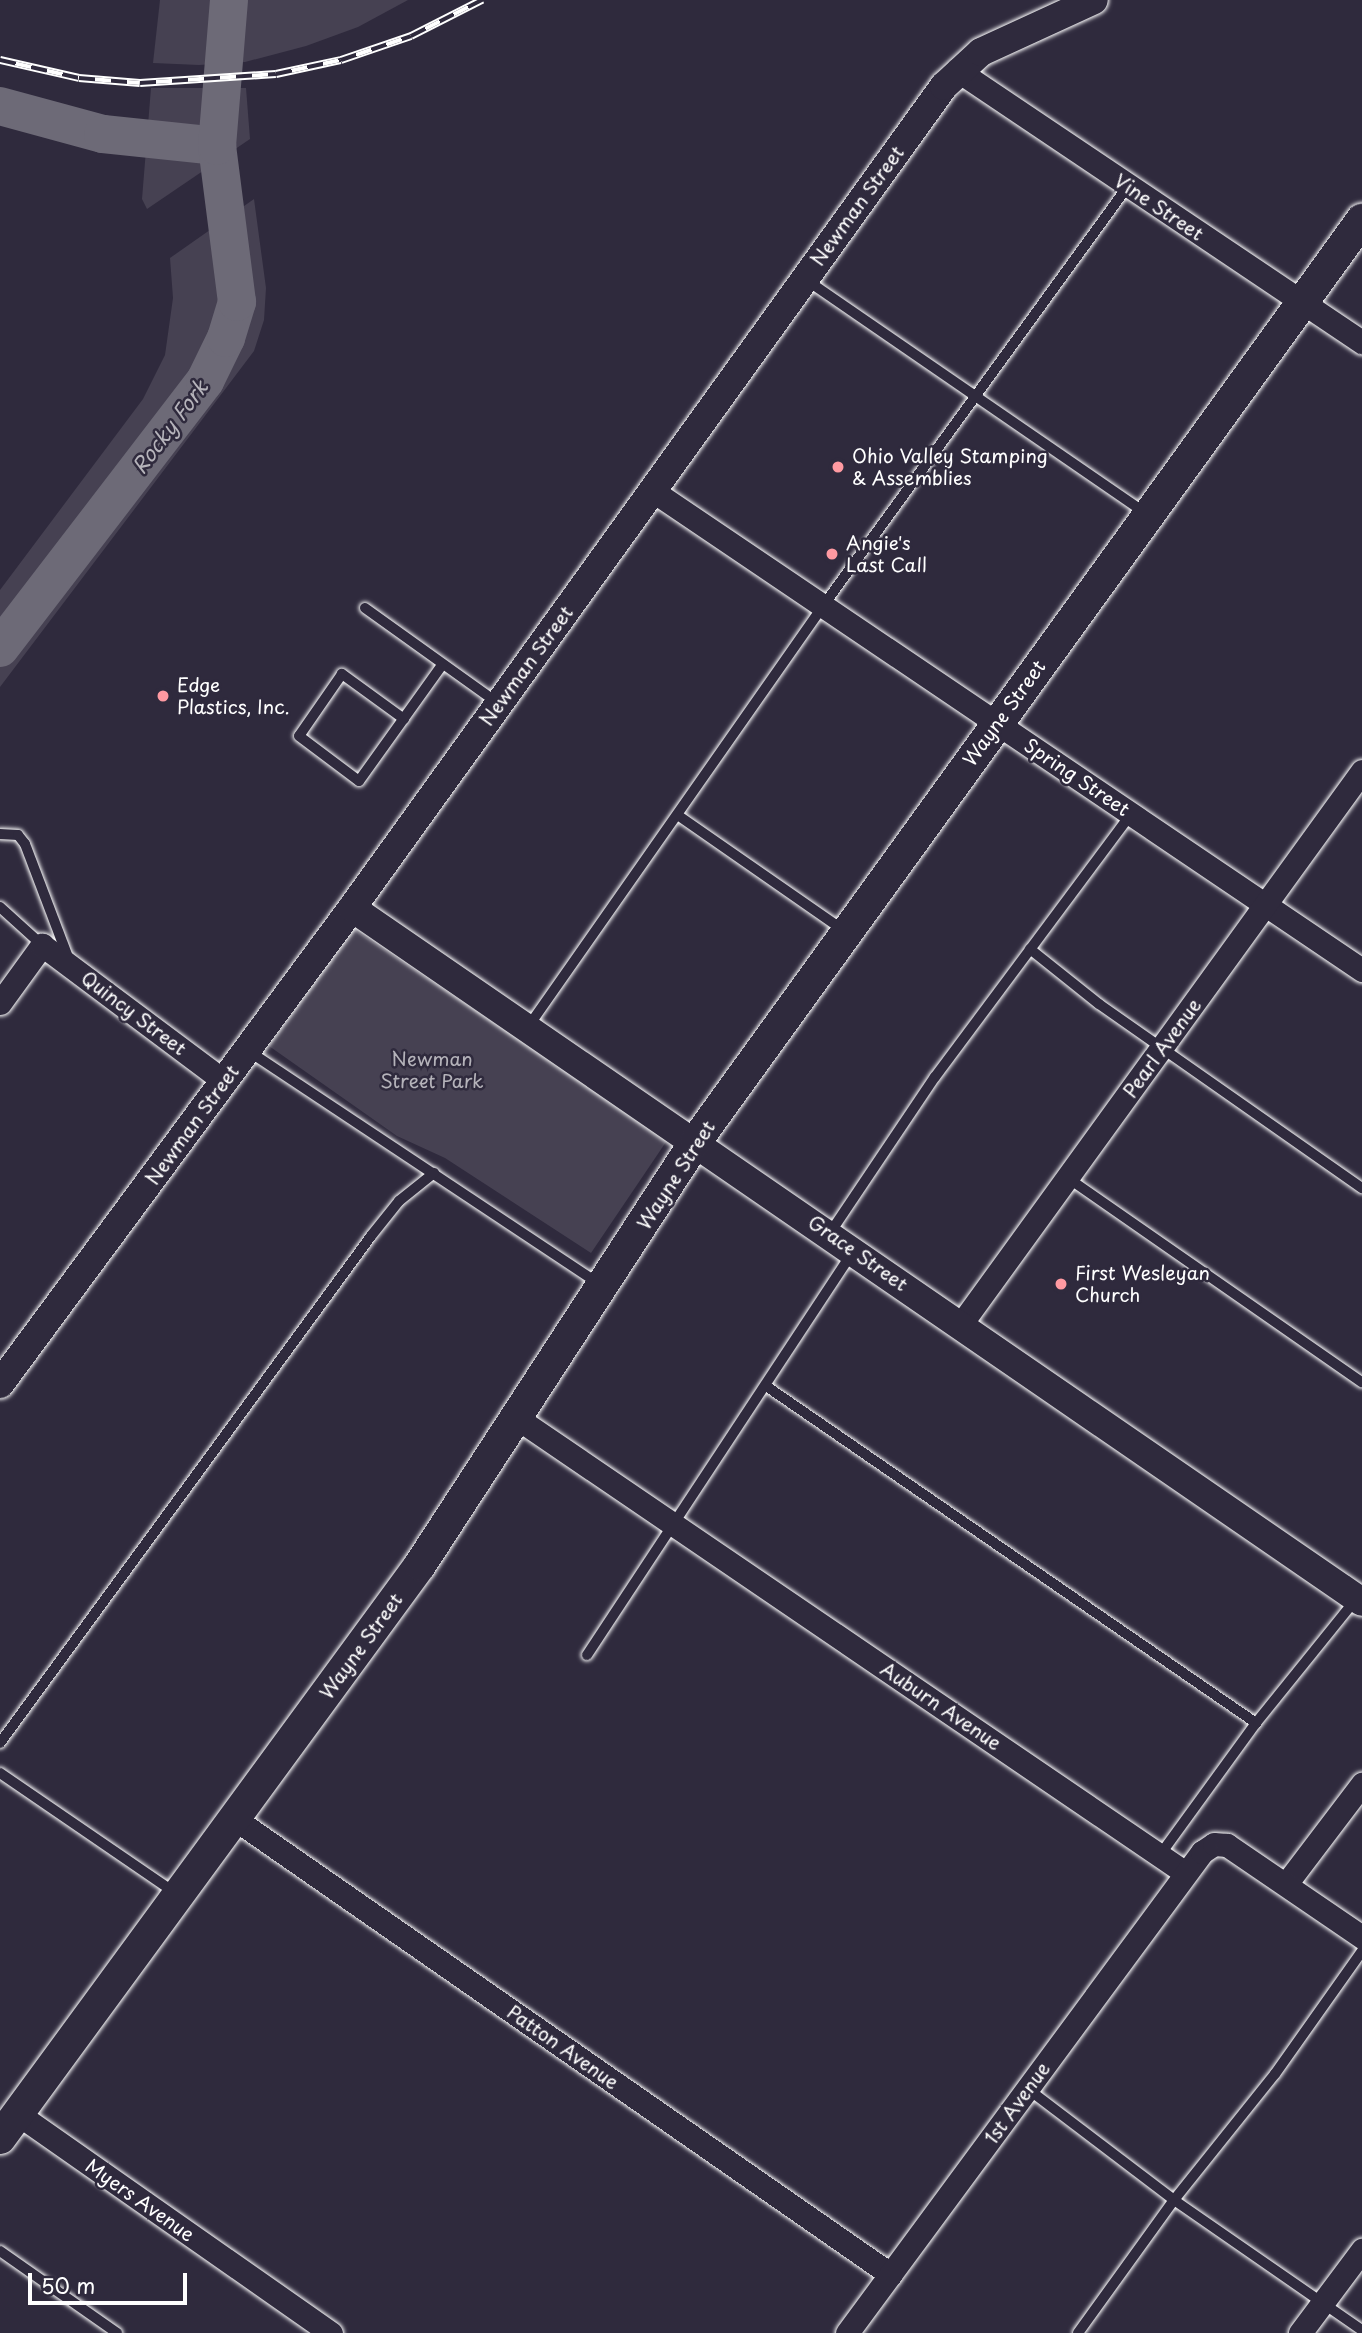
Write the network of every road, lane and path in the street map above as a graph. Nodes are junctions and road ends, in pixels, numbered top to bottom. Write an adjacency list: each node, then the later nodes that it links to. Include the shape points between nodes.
1 (1094, 0): 2 (street, Newman Street, via 1002,41)
2 (957, 70): 3 (street, Vine Street); 5 (street, Newman Street)
3 (1128, 186): 6 (street, Vine Street); 8 (lane)
4 (1362, 220): 6 (main road, Wayne Street)
5 (805, 279): 8 (lane); 9 (street, Newman Street)
6 (1303, 302): 7 (street, Vine Street); 10 (main road, Wayne Street)
7 (1362, 342)
8 (976, 397): 10 (lane); 11 (lane)
9 (653, 491): 11 (street, Spring Street); 14 (street, Newman Street)
10 (1148, 514): 16 (main road, Wayne Street)
11 (823, 606): 16 (street, Spring Street); 19 (lane)
12 (365, 608): 13 (lane)
13 (442, 665): 14 (lane); 15 (lane)
14 (499, 704): 23 (street, Newman Street)
15 (404, 719): 15 (lane, via 359,781 299,736 342,674)
16 (997, 723): 18 (street, Spring Street); 24 (main road, Wayne Street)
17 (1362, 771): 21 (street, Pearl Avenue)
18 (1131, 814): 21 (street, Spring Street); 26 (lane)
19 (679, 816): 24 (lane); 30 (lane)
20 (0, 834): 27 (lane, via 18,835 25,844 49,901 58,937)
21 (1265, 904): 28 (street, Spring Street); 31 (street, Pearl Avenue)
22 (0, 907): 25 (lane)
23 (352, 908): 30 (street, Grace Street); 32 (street, Newman Street)
24 (846, 932): 34 (main road, Wayne Street)
25 (42, 945): 27 (street, Quincy Street); 29 (street)
26 (1030, 948): 31 (lane); 38 (lane)
27 (77, 970): 33 (street, Quincy Street)
28 (1362, 970)
29 (0, 1003)
30 (528, 1027): 34 (street, Grace Street)
31 (1161, 1048): 36 (street, Pearl Avenue); 37 (lane)
32 (247, 1050): 33 (street, Newman Street); 35 (lane)
33 (225, 1082): 42 (street, Newman Street)
34 (696, 1141): 38 (street, Grace Street); 40 (main road, Wayne Street)
35 (433, 1173): 40 (lane); 50 (lane, via 399,1201 371,1236)
36 (1068, 1178): 41 (street, Pearl Avenue); 43 (lane)
37 (1362, 1188)
38 (830, 1233): 39 (street, Grace Street)
39 (854, 1250): 41 (street, Grace Street); 44 (lane)
40 (604, 1287): 45 (main road, Wayne Street)
41 (961, 1324): 47 (street, Grace Street)
42 (1, 1382)
43 (1362, 1382)
44 (766, 1386): 46 (lane); 49 (lane)
45 (517, 1418): 46 (street, Auburn Avenue); 53 (main road, Wayne Street, via 420,1564)
46 (673, 1524): 48 (lane); 54 (street, Auburn Avenue)
47 (1360, 1597): 49 (lane)
48 (587, 1655)
49 (1256, 1723): 54 (lane)
50 (0, 1743)
51 (0, 1773): 57 (lane)
52 (1362, 1784): 56 (street)
53 (235, 1819): 57 (main road, Wayne Street); 65 (street, Patton Avenue)
54 (1160, 1855): 55 (street, Auburn Avenue)
55 (1184, 1872): 56 (street, via 1214,1844 1227,1845); 60 (street, 1st Avenue)
56 (1286, 1884): 58 (street)
57 (180, 1896): 61 (main road, Wayne Street)
58 (1362, 1937)
59 (1362, 1951): 62 (lane, via 1275,2074)
60 (1028, 2089): 62 (lane); 65 (street, 1st Avenue)
61 (9, 2126): 69 (street, Myers Avenue)
62 (1174, 2200): 66 (lane); 71 (lane)
63 (1362, 2250): 66 (street)
64 (0, 2251): 68 (lane)
65 (890, 2274): 70 (street, 1st Avenue)
66 (1323, 2302): 67 (lane); 72 (street)
67 (1362, 2330)
68 (113, 2332)
69 (331, 2333)
70 (847, 2333)
71 (1078, 2333)
72 (1300, 2333)

